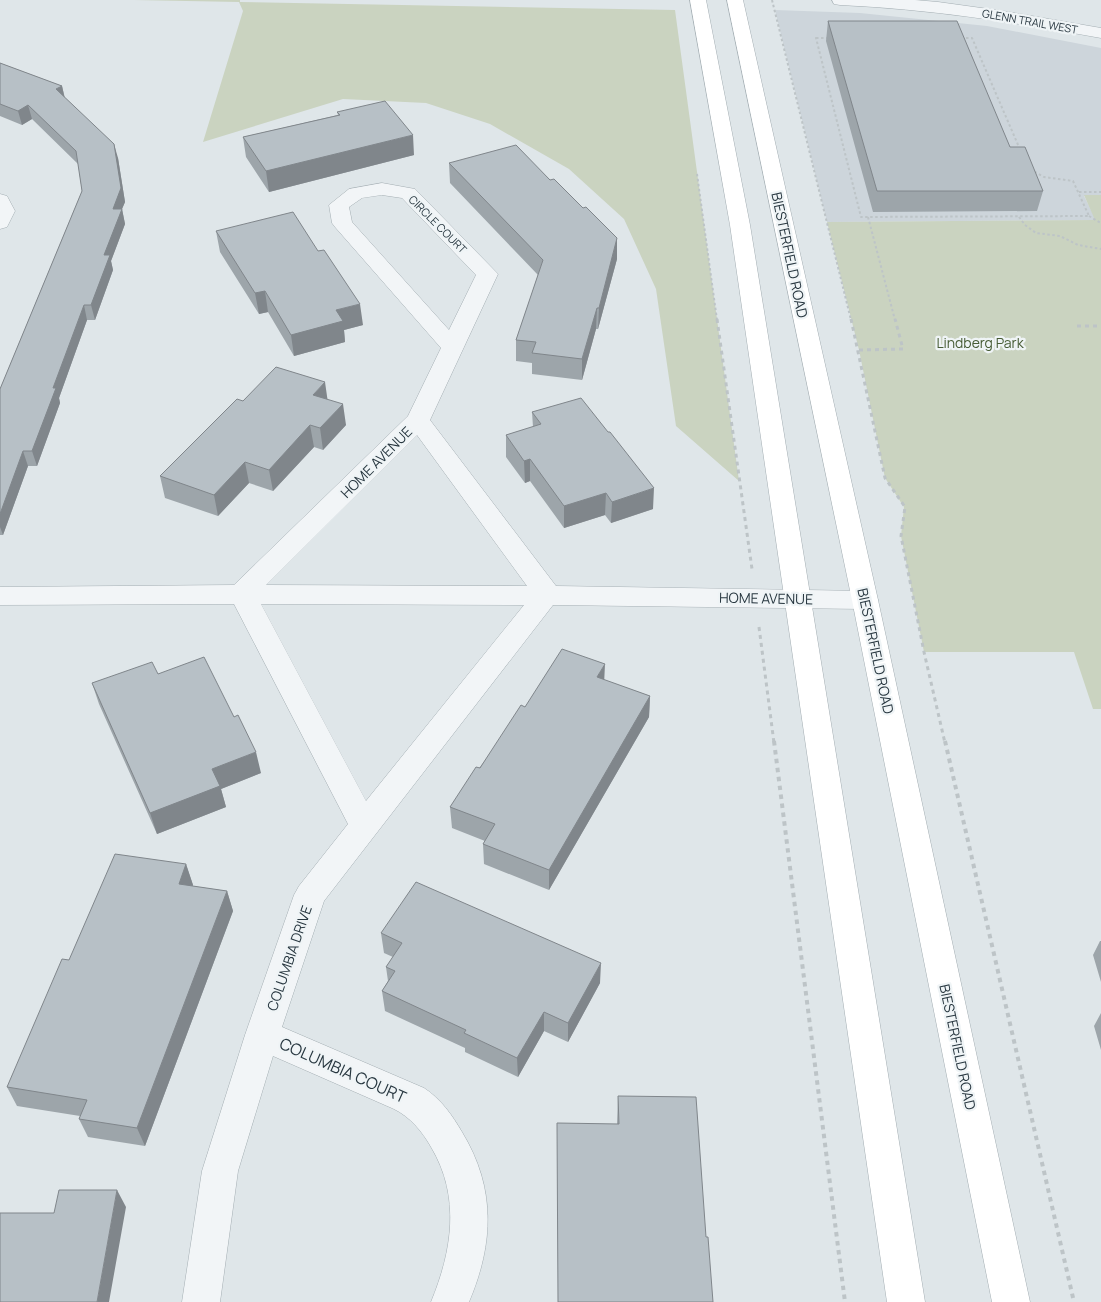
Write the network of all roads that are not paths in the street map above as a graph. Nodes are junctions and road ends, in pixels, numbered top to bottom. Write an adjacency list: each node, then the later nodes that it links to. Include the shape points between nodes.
1 (698, 0): 10 (street, via 740,224)
2 (735, 0): 11 (street, BIESTERFIELD ROAD)
3 (840, 0): 4 (street, GLENN TRAIL WEST, via 914,4 976,12)
4 (1101, 34)
5 (454, 348): 5 (street, CIRCLE COURT, via 488,274 408,193 382,189 356,193 339,206 342,223); 6 (street, CIRCLE COURT)
6 (418, 420): 7 (street, HOME AVENUE); 8 (street, HOME AVENUE)
7 (242, 593): 8 (street, HOME AVENUE); 9 (street, HOME AVENUE); 12 (street)
8 (547, 594): 10 (street, HOME AVENUE); 12 (street, COLUMBIA DRIVE)
9 (0, 596)
10 (797, 599): 11 (street, HOME AVENUE); 16 (street)
11 (865, 600): 17 (street, BIESTERFIELD ROAD)
12 (364, 826): 13 (street, COLUMBIA DRIVE, via 310,895)
13 (262, 1035): 14 (street, COLUMBIA DRIVE, via 220,1171); 15 (street, COLUMBIA COURT, via 412,1100 435,1122 454,1149 466,1180 470,1214 468,1250 459,1284)
14 (201, 1302)
15 (450, 1302)
16 (906, 1302)
17 (1011, 1302)

